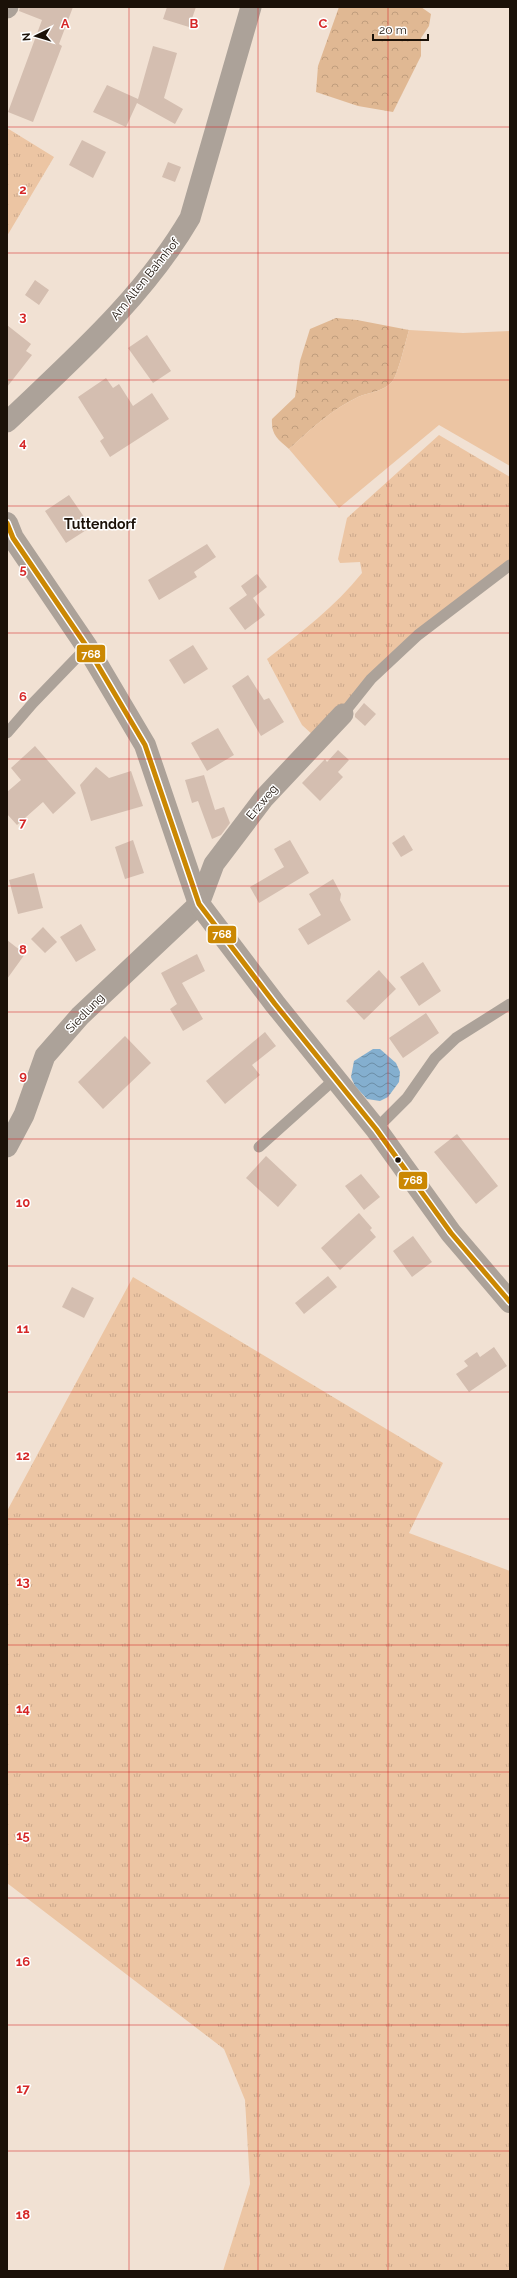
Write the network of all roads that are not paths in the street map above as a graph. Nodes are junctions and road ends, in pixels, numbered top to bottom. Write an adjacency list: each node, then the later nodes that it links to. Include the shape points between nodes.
1 (251, 7): 2 (street, Am Alten Bahnhof, via 190,218 183,231 171,250 102,332)
2 (7, 422)
3 (7, 523): 5 (street, via 13,538)
4 (510, 565): 6 (lane, via 418,635 371,679)
5 (87, 647): 7 (lane, via 33,702); 8 (street, via 145,745)
6 (343, 714): 8 (street, Erzweg, via 264,798 214,864)
7 (7, 733)
8 (199, 904): 10 (street, via 275,1004); 12 (street, Siedlung, via 80,1016 46,1056 24,1115)
9 (510, 1004): 11 (lane, via 456,1038 435,1058 407,1098)
10 (336, 1078): 11 (street); 13 (lane)
11 (376, 1129): 14 (street, via 451,1233)
12 (7, 1147)
13 (259, 1147)
14 (510, 1302)

